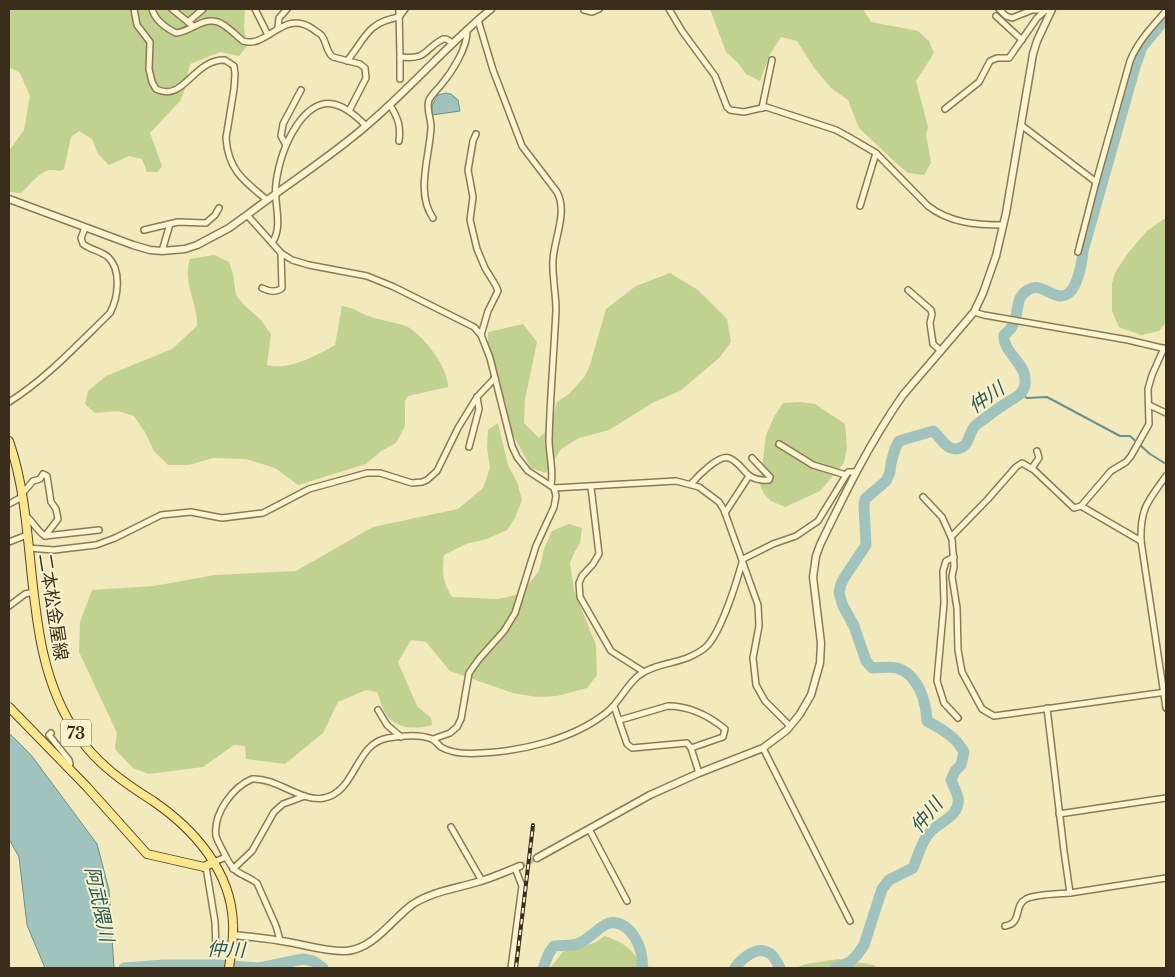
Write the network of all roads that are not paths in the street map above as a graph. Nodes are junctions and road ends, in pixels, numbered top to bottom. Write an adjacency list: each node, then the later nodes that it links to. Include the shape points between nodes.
1 (134, 9): 44 (street, via 137,25 150,42 151,78 158,90 170,92 177,89 209,62 225,60 234,66 227,148 236,172)
2 (152, 9): 20 (street, via 159,21 176,33)
3 (172, 9): 19 (street)
4 (203, 9): 19 (street)
5 (255, 9): 23 (street)
6 (287, 9): 21 (street, via 279,18)
7 (399, 9): 17 (street)
8 (406, 9): 17 (street)
9 (491, 9): 18 (street)
10 (600, 9): 13 (street)
11 (669, 9): 32 (street, via 715,76 730,110 744,112)
12 (999, 9): 14 (street, via 1008,18 1032,10)
13 (584, 10)
14 (1049, 10): 24 (street, via 1037,18); 35 (street, via 1033,54)
15 (1166, 11): 41 (street, via 1135,49)
16 (996, 16): 24 (street)
17 (399, 17): 26 (street); 28 (street, via 382,21 370,30)
18 (478, 20): 22 (street); 79 (street, via 519,140 561,201 554,242 556,307 548,440)
19 (188, 22): 20 (street)
20 (193, 26): 23 (street, via 216,20 247,42)
21 (278, 28): 23 (street); 28 (street, via 295,22 311,28 322,36 330,54)
22 (467, 30): 25 (street); 48 (street, via 465,47 428,104 431,128 425,188)
23 (268, 34)
24 (1022, 40): 33 (street, via 1010,58 990,61 978,82)
25 (453, 43): 26 (street, via 443,39 422,55); 31 (street)
26 (400, 57): 29 (street)
27 (772, 60): 32 (street)
28 (347, 61): 34 (street, via 363,65 367,74)
29 (400, 79)
30 (301, 90): 39 (street, via 282,124 281,136)
31 (390, 105): 36 (street); 38 (street, via 398,120)
32 (762, 108): 40 (street, via 836,130)
33 (945, 110)
34 (350, 111): 36 (street); 39 (street, via 329,104 316,106 303,117)
35 (1021, 125): 41 (street); 50 (street)
36 (366, 126): 42 (street)
37 (476, 134): 60 (street, via 468,170 473,197 470,220 480,255 498,291)
38 (399, 141)
39 (286, 145): 42 (street)
40 (876, 153): 45 (street); 50 (street, via 937,213 979,225)
41 (1096, 182): 55 (street)
42 (275, 193): 44 (street); 53 (street, via 278,232)
43 (9, 199): 51 (street)
44 (267, 200): 47 (street)
45 (860, 206)
46 (219, 208): 49 (street, via 206,223)
47 (247, 215): 53 (street); 54 (street, via 197,246)
48 (433, 218)
49 (170, 224): 52 (street); 54 (street)
50 (1003, 225): 59 (street, via 989,277)
51 (85, 228): 54 (street); 65 (street, via 81,238 83,244 108,258 116,268 113,308 53,367)
52 (144, 230)
53 (272, 243): 56 (street)
54 (162, 251)
55 (1078, 252)
56 (282, 253): 57 (street, via 282,288 278,291); 60 (street, via 292,260 367,276 394,287 469,324)
57 (262, 288)
58 (908, 290): 62 (street, via 931,310 933,344)
59 (974, 312): 61 (street); 62 (street)
60 (481, 335): 63 (street)
61 (1165, 349): 66 (street, via 1152,375 1148,389)
62 (941, 350): 74 (street, via 894,409)
63 (495, 378): 64 (street); 79 (street, via 517,457 528,471)
64 (477, 398): 70 (street, via 479,408); 93 (street, via 437,471 422,482 412,483 380,473 367,473 309,489 263,513 222,518 191,512 161,515 96,545 54,550)
65 (9, 402)
66 (1149, 405): 67 (street); 84 (street, via 1149,424 1131,456 1111,471)
67 (1166, 413)
68 (9, 442): 81 (main road, 二本松金屋線 / 73)
69 (779, 444): 76 (street, via 813,465)
70 (469, 448)
71 (1037, 451): 73 (street, via 1039,458)
72 (752, 458): 75 (street, via 770,477 766,481)
73 (1032, 468): 84 (street, via 1074,508); 90 (street, via 1022,463 1016,467)
74 (856, 472): 76 (street, via 850,471); 107 (street, via 816,556 813,577 821,643 820,663 811,696)
75 (749, 476): 78 (street, via 725,457); 85 (street)
76 (846, 476): 95 (street, via 813,526)
77 (1166, 476): 91 (street, via 1144,508)
78 (691, 484): 80 (street, via 676,481); 85 (street, via 711,494)
79 (553, 487): 80 (street); 110 (street, via 556,496 554,507 536,546 514,613 504,631 469,673 458,726 450,733)
80 (591, 487): 98 (street, via 599,554 582,576 580,596 611,651)
81 (21, 496): 83 (street); 86 (main road, 二本松金屋線 / 73); 89 (street, via 42,474 47,476 51,502 58,519)
82 (923, 497): 90 (street, via 942,517)
83 (9, 504)
84 (1081, 506): 91 (street)
85 (725, 513): 95 (street)
86 (24, 514): 88 (main road, 二本松金屋線 / 73); 89 (street)
87 (99, 530): 89 (street)
88 (27, 535): 92 (street); 93 (main road, 二本松金屋線 / 73)
89 (45, 536)
90 (951, 537): 94 (street)
91 (1141, 541): 99 (street)
92 (9, 542)
93 (28, 548): 96 (main road, 二本松金屋線 / 73)
94 (954, 557): 102 (street, via 952,578 959,660 967,683 982,709 994,716); 105 (street, via 946,561 943,570 944,603 937,681 944,703)
95 (742, 559): 98 (street, via 723,615 706,646 689,657); 107 (street, via 758,605 759,626 753,658 756,685 765,701)
96 (34, 592): 97 (street, via 25,594); 122 (main road, 二本松金屋線 / 73, via 47,669 78,736 102,763 196,837)
97 (9, 606)
98 (644, 672): 100 (street)
99 (1165, 692): 102 (street); 103 (street)
100 (614, 706): 106 (street); 110 (street, via 598,719 566,735 524,747 462,753 444,748)
101 (9, 707): 113 (main road, 73)
102 (1047, 708): 117 (street)
103 (1166, 708)
104 (378, 710): 109 (street, via 387,725)
105 (958, 718)
106 (620, 720): 111 (street, via 627,744 632,748 687,743); 111 (street, via 675,706 703,715 725,729 723,737)
107 (790, 726): 112 (street)
108 (51, 733): 113 (street, via 49,735 69,760)
109 (402, 737): 110 (street); 115 (street, via 386,738 373,745 343,786 330,796 320,799)
110 (433, 739)
111 (691, 748): 114 (street)
112 (763, 748): 114 (street); 130 (street)
113 (68, 768): 123 (main road, 73, via 147,854)
114 (699, 773): 119 (street, via 650,795)
115 (305, 796): 120 (street, via 261,779 245,782 225,803 218,817 216,835); 125 (street, via 274,812 252,850)
116 (1166, 798): 117 (street)
117 (1059, 814): 128 (street)
118 (451, 827): 127 (street)
119 (589, 829): 121 (street); 129 (street)
120 (226, 857): 122 (street); 125 (street)
121 (537, 858)
122 (214, 862): 123 (main road); 132 (main road, 二本松金屋線 / 73, via 232,909)
123 (206, 867): 134 (street)
124 (518, 867): 127 (street); 136 (street, via 522,886)
125 (233, 869): 133 (street, via 257,883)
126 (1166, 878): 128 (street)
127 (482, 881): 133 (street, via 438,892 415,903 372,940 354,949 332,950)
128 (1070, 893): 131 (street, via 1026,899 1020,905 1014,922)
129 (627, 901)
130 (850, 921)
131 (1005, 926)
132 (233, 936): 133 (street); 135 (main road, 二本松金屋線 / 73)
133 (280, 940)
134 (216, 951)
135 (229, 968)
136 (511, 968)

